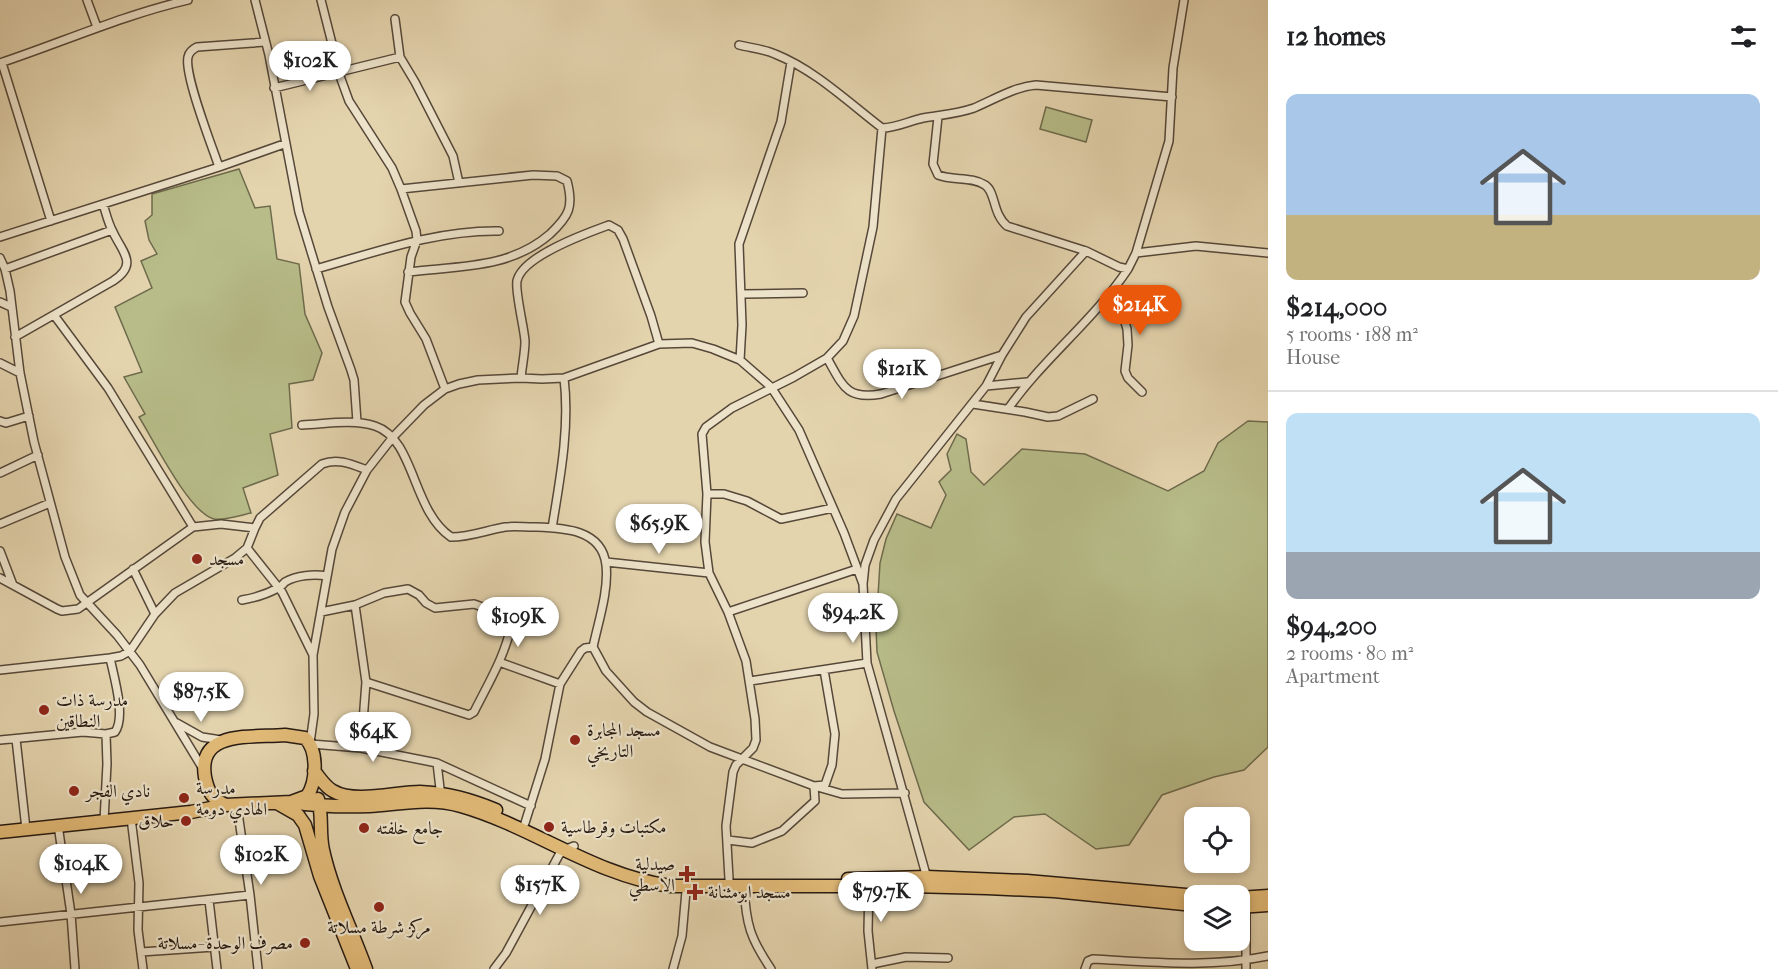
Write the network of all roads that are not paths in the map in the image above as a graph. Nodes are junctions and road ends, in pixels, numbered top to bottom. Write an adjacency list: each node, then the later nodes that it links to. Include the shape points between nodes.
1 (87, 0): 8 (street)
2 (188, 0): 6 (street)
3 (255, 0): 9 (street)
4 (321, 0): 14 (street)
5 (1182, 2): 16 (street)
6 (159, 3): 8 (street)
7 (395, 19): 11 (street)
8 (97, 27): 13 (street)
9 (264, 42): 15 (street); 20 (street, via 197,47 188,56 191,82)
10 (739, 45): 12 (street)
11 (400, 57): 14 (street); 21 (street, via 453,156)
12 (791, 62): 18 (street); 39 (street, via 781,122 739,244)
13 (1, 63): 24 (street)
14 (340, 72): 15 (street); 22 (street, via 353,108)
15 (274, 88): 19 (street)
16 (1172, 97): 17 (street, via 1023,86 972,108); 30 (street, via 1169,141)
17 (938, 117): 18 (street); 29 (street, via 933,164 938,175 970,180 990,189 995,211 1006,226)
18 (882, 128): 46 (street, via 873,227 856,308 843,340)
19 (284, 144): 20 (street); 33 (street)
20 (219, 167): 23 (street)
21 (459, 183): 22 (street); 36 (street, via 557,176 568,183 570,209 560,225 540,243 510,259)
22 (401, 189): 28 (street)
23 (103, 204): 24 (street); 25 (street)
24 (51, 221): 27 (street)
25 (112, 230): 34 (street); 42 (street, via 128,262 126,270)
26 (499, 231): 28 (street)
27 (0, 237)
28 (417, 240): 33 (street); 36 (street)
29 (1086, 251): 35 (street); 45 (street, via 1026,317)
30 (1136, 253): 31 (street, via 1196,246); 35 (street)
31 (1268, 253)
32 (0, 258): 34 (street)
33 (316, 268): 62 (street, via 351,370)
34 (5, 269): 41 (street)
35 (1128, 269): 37 (street)
36 (408, 272): 55 (street, via 405,302 426,339)
37 (1115, 289): 52 (street); 56 (street, via 1127,329 1125,371)
38 (803, 293): 39 (street)
39 (742, 294): 47 (street)
40 (0, 302): 41 (street)
41 (11, 307): 43 (street)
42 (54, 315): 43 (street); 72 (street, via 108,388)
43 (15, 337): 49 (street)
44 (659, 344): 47 (street, via 692,343); 50 (street, via 623,239 609,225 541,256 522,272 517,281 525,343); 51 (street)
45 (1002, 355): 46 (street, via 866,396 855,395 844,387); 53 (street)
46 (827, 358): 54 (street)
47 (740, 360): 54 (street)
48 (0, 363): 49 (street)
49 (20, 373): 60 (street)
50 (521, 378): 51 (street); 55 (street, via 478,380)
51 (564, 378): 74 (street, via 564,438)
52 (1027, 382): 53 (street); 59 (street)
53 (986, 386): 58 (street)
54 (771, 387): 68 (street, via 706,427 702,434); 70 (street, via 798,430)
55 (445, 389): 64 (street)
56 (1142, 392)
57 (1093, 399): 59 (street, via 1058,416)
58 (973, 404): 59 (street); 83 (street, via 897,500 868,555)
59 (1008, 409)
60 (29, 416): 61 (street); 65 (street)
61 (0, 421)
62 (357, 422): 63 (street); 64 (street)
63 (302, 425)
64 (393, 437): 66 (street); 74 (street, via 426,509 451,537 508,527)
65 (38, 455): 67 (street); 69 (street)
66 (367, 470): 73 (street, via 340,461 322,464 260,518); 81 (street, via 345,512)
67 (0, 474)
68 (707, 494): 70 (street, via 747,501 781,519); 80 (street, via 705,542)
69 (50, 503): 71 (street); 87 (street, via 65,557)
70 (833, 508): 78 (street)
71 (0, 524)
72 (193, 527): 73 (street, via 221,524); 79 (street)
73 (255, 528): 75 (street)
74 (552, 528): 77 (street, via 578,531 591,538)
75 (247, 548): 85 (street); 91 (street, via 175,592)
76 (0, 551): 84 (street)
77 (606, 562): 80 (street); 92 (street, via 607,576)
78 (857, 568): 83 (street); 90 (street)
79 (134, 569): 87 (street); 91 (street)
80 (709, 573): 90 (street)
81 (327, 576): 85 (street, via 303,576); 89 (street)
82 (0, 578): 84 (street)
83 (863, 584): 97 (street)
84 (13, 585): 87 (street, via 62,611)
85 (279, 588): 86 (street); 94 (street)
86 (242, 600)
87 (87, 604): 93 (street)
88 (355, 605): 89 (street); 96 (street, via 384,593 408,589 435,608 474,604 488,609 511,626); 101 (street)
89 (321, 612): 94 (street)
90 (728, 612): 100 (street)
91 (155, 614): 93 (street)
92 (593, 647): 102 (street, via 581,651); 110 (street, via 606,671 647,712)
93 (130, 651): 95 (street); 103 (street)
94 (313, 655): 108 (street)
95 (110, 658): 98 (street); 104 (street, via 119,724 115,732)
96 (499, 662): 101 (street, via 469,715); 102 (street)
97 (867, 663): 99 (street); 116 (street)
98 (0, 670)
99 (824, 670): 100 (street); 114 (street, via 835,742 825,785)
100 (750, 681): 110 (street, via 756,740)
101 (366, 682): 109 (street)
102 (560, 684): 122 (street)
103 (175, 722): 107 (street, via 202,737); 112 (street)
104 (106, 734): 105 (street, via 83,732); 125 (street)
105 (16, 739): 106 (street); 128 (street)
106 (0, 740)
107 (223, 740): 108 (highway, via 299,735); 112 (highway, via 207,752)
108 (311, 744): 109 (street); 113 (highway)
109 (361, 748): 111 (street)
110 (741, 760): 114 (street); 130 (street, via 733,772 726,826)
111 (437, 763): 117 (street); 122 (street)
112 (204, 771): 115 (highway)
113 (314, 777): 117 (highway, via 345,795 411,792); 119 (highway, via 307,796); 121 (highway)
114 (814, 786): 116 (street, via 842,794); 130 (street, via 815,801 782,831 752,843)
115 (208, 792): 120 (highway); 123 (highway)
116 (904, 793): 133 (street)
117 (441, 798): 121 (highway, via 366,806); 126 (highway, via 469,800); 131 (highway)
118 (276, 802): 119 (highway); 120 (highway); 151 (highway, via 298,815 305,825 323,883)
119 (291, 802): 121 (highway)
120 (231, 806): 123 (highway); 137 (street)
121 (320, 806): 151 (highway, via 320,829 329,874)
122 (531, 806): 126 (street)
123 (191, 812): 124 (highway)
124 (131, 818): 125 (highway); 145 (street)
125 (104, 821): 127 (highway)
126 (525, 823): 131 (highway)
127 (58, 825): 128 (highway); 146 (street)
128 (27, 829): 129 (highway)
129 (0, 832)
130 (728, 840): 132 (street)
131 (569, 848): 135 (highway, via 640,882); 164 (street, via 555,861)
132 (729, 879): 134 (highway); 135 (highway)
133 (928, 882): 134 (highway); 138 (highway, via 1044,882); 143 (highway)
134 (869, 883): 136 (highway); 155 (street)
135 (687, 884): 136 (highway); 165 (street, via 682,936)
136 (744, 886): 166 (street, via 754,942)
137 (250, 895): 140 (street); 161 (street)
138 (1184, 895)
139 (1268, 896): 141 (highway)
140 (209, 900): 145 (street); 148 (street)
141 (1250, 900)
142 (1250, 903): 144 (highway)
143 (1184, 904)
144 (1268, 905)
145 (138, 906): 146 (street); 150 (street)
146 (71, 914): 147 (street); 158 (street)
147 (0, 922)
148 (214, 947): 150 (street); 160 (street)
149 (1245, 951): 154 (street)
150 (141, 952): 159 (street)
151 (356, 954): 162 (highway); 163 (highway)
152 (1268, 956): 154 (street)
153 (948, 958): 155 (street, via 906,957)
154 (1245, 960): 156 (street); 168 (street)
155 (872, 966)
156 (1180, 966): 167 (street, via 1093,959)
157 (68, 969): 158 (street)
158 (75, 969)
159 (143, 969)
160 (217, 969)
161 (258, 969)
162 (357, 969)
163 (366, 969)
164 (494, 969)
165 (673, 969)
166 (771, 969)
167 (1084, 969)
168 (1246, 969)

